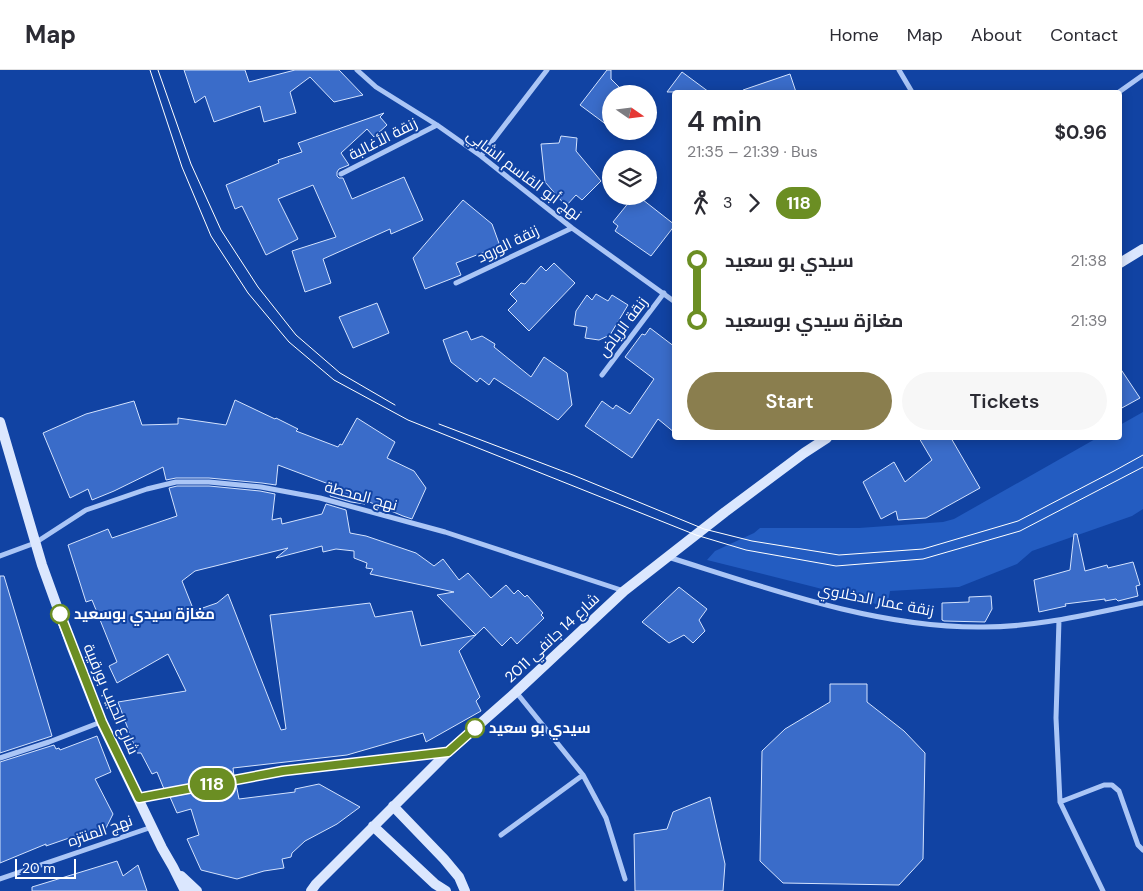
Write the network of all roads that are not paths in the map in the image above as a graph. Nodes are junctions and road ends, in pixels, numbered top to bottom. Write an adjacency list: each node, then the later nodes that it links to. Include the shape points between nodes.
1 (357, 70): 7 (street, نهج أبو القاسم الشابي, via 376,87)
2 (547, 70): 8 (street)
3 (899, 70): 5 (street)
4 (1143, 75): 6 (street)
5 (911, 90)
6 (1122, 90)
7 (436, 125): 8 (street, نهج أبو القاسم الشابي); 9 (street, زنقة الأغالبة)
8 (481, 156): 10 (street, نهج أبو القاسم الشابي)
9 (341, 174)
10 (572, 228): 13 (street, زنقة الورود); 14 (street, نهج أبو القاسم الشابي)
11 (1143, 249): 12 (main road)
12 (1122, 262)
13 (456, 283)
14 (664, 293): 15 (street, نهج أبو القاسم الشابي); 16 (street, زنقة الرياض)
15 (672, 300)
16 (602, 375)
17 (0, 422): 19 (main road, شارع الحبيب بورقيبة)
18 (824, 440): 21 (main road, شارع 14 جانفي 2011)
19 (35, 543): 20 (street, نهج المحطة); 22 (street, نهج المحطة, via 86,510 176,482 209,482 309,495 445,532); 26 (main road, شارع الحبيب بورقيبة)
20 (0, 556)
21 (668, 557): 22 (main road, شارع 14 جانفي 2011); 24 (street, زنقة عمار الدخلاوي, via 788,594 923,624 978,627)
22 (624, 591): 25 (main road, شارع 14 جانفي 2011)
23 (1143, 603): 24 (street, زنقة عمار الدخلاوي)
24 (1059, 620): 31 (street, via 1056,718)
25 (516, 692): 27 (main road, شارع 14 جانفي 2011); 29 (street)
26 (102, 722): 28 (street); 30 (main road, شارع الحبيب بورقيبة)
27 (448, 752): 30 (street, via 283,771); 32 (main road, شارع 14 جانفي 2011)
28 (0, 758)
29 (583, 774): 35 (street); 40 (street, via 606,818)
30 (139, 798): 33 (main road, شارع الحبيب بورقيبة)
31 (1060, 802): 36 (street, via 1112,785 1119,791); 47 (street)
32 (393, 806): 34 (main road, شارع 14 جانفي 2011); 46 (main road, via 444,859 459,877)
33 (152, 826): 38 (main road, شارع الحبيب بورقيبة); 39 (street, نهج المنتزه)
34 (374, 826): 41 (main road, شارع 14 جانفي 2011); 45 (main road)
35 (501, 835)
36 (1140, 844): 37 (street)
37 (1143, 850)
38 (173, 868): 42 (main road, شارع الحبيب بورقيبة); 43 (main road, شارع الحبيب بورقيبة)
39 (0, 878)
40 (625, 879)
41 (314, 887): 44 (main road, شارع 14 جانفي 2011)
42 (184, 891)
43 (197, 891)
44 (306, 891)
45 (446, 891)
46 (465, 891)
47 (1103, 891)

